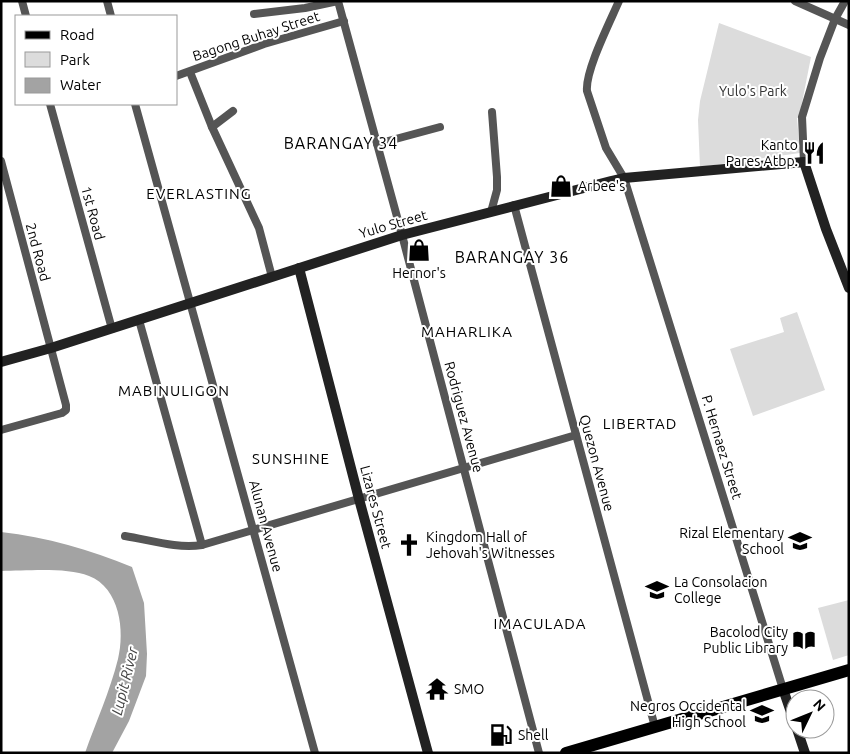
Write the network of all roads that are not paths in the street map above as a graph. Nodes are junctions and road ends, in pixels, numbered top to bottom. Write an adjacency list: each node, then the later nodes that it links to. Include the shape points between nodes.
1 (22, 1): 8 (street)
2 (106, 1): 9 (street)
3 (338, 1): 7 (street); 11 (street, Rodriguez Avenue)
4 (619, 1): 24 (street, P. Hernaez Street, via 587,86 606,148)
5 (795, 1): 10 (street)
6 (845, 1): 10 (street)
7 (254, 14)
8 (26, 15)
9 (111, 15)
10 (836, 19): 12 (street); 23 (street, via 802,117)
11 (344, 21): 13 (street, Bagong Buhay Street, via 264,44); 21 (street, Rodriguez Avenue)
12 (849, 25)
13 (190, 72): 14 (street, Bagong Buhay Street); 19 (street)
14 (178, 75)
15 (50, 105): 33 (street, 1st Road)
16 (135, 105): 31 (street, Alunan Avenue)
17 (233, 111): 19 (street)
18 (492, 112): 26 (street, via 497,190)
19 (212, 127): 29 (street, via 256,222)
20 (440, 127): 21 (street)
21 (378, 144): 27 (street, Rodriguez Avenue)
22 (1, 161): 34 (street, 2nd Road)
23 (804, 162): 24 (street, Yulo Street); 30 (street)
24 (624, 178): 25 (street, Yulo Street); 44 (street, P. Hernaez Street)
25 (514, 206): 26 (street, Yulo Street); 37 (street, Quezon Avenue)
26 (491, 212): 27 (street, Yulo Street)
27 (402, 235): 28 (street, Yulo Street); 38 (street, Rodriguez Avenue)
28 (300, 268): 29 (street, Yulo Street); 39 (street, Lizares Street)
29 (272, 277): 31 (street, Yulo Street)
30 (849, 288)
31 (191, 303): 32 (street, Yulo Street); 40 (street, Alunan Avenue)
32 (139, 320): 33 (street, Yulo Street); 42 (street)
33 (112, 328): 34 (street, Yulo Street)
34 (51, 348): 35 (street, Yulo Street); 36 (street, 2nd Road, via 66,410)
35 (1, 362)
36 (1, 430)
37 (576, 435): 38 (street); 46 (street, Quezon Avenue)
38 (464, 468): 39 (street); 50 (street, Rodriguez Avenue)
39 (359, 499): 40 (street); 49 (street, Lizares Street)
40 (254, 530): 42 (street); 48 (street, Alunan Avenue)
41 (125, 536): 42 (street, via 181,546)
42 (202, 545)
43 (849, 670): 44 (main road)
44 (783, 689): 45 (street, P. Hernaez Street); 46 (main road)
45 (785, 695)
46 (655, 727): 51 (main road)
47 (800, 739): 52 (street)
48 (315, 753)
49 (428, 753)
50 (539, 753)
51 (566, 753)
52 (805, 753)

